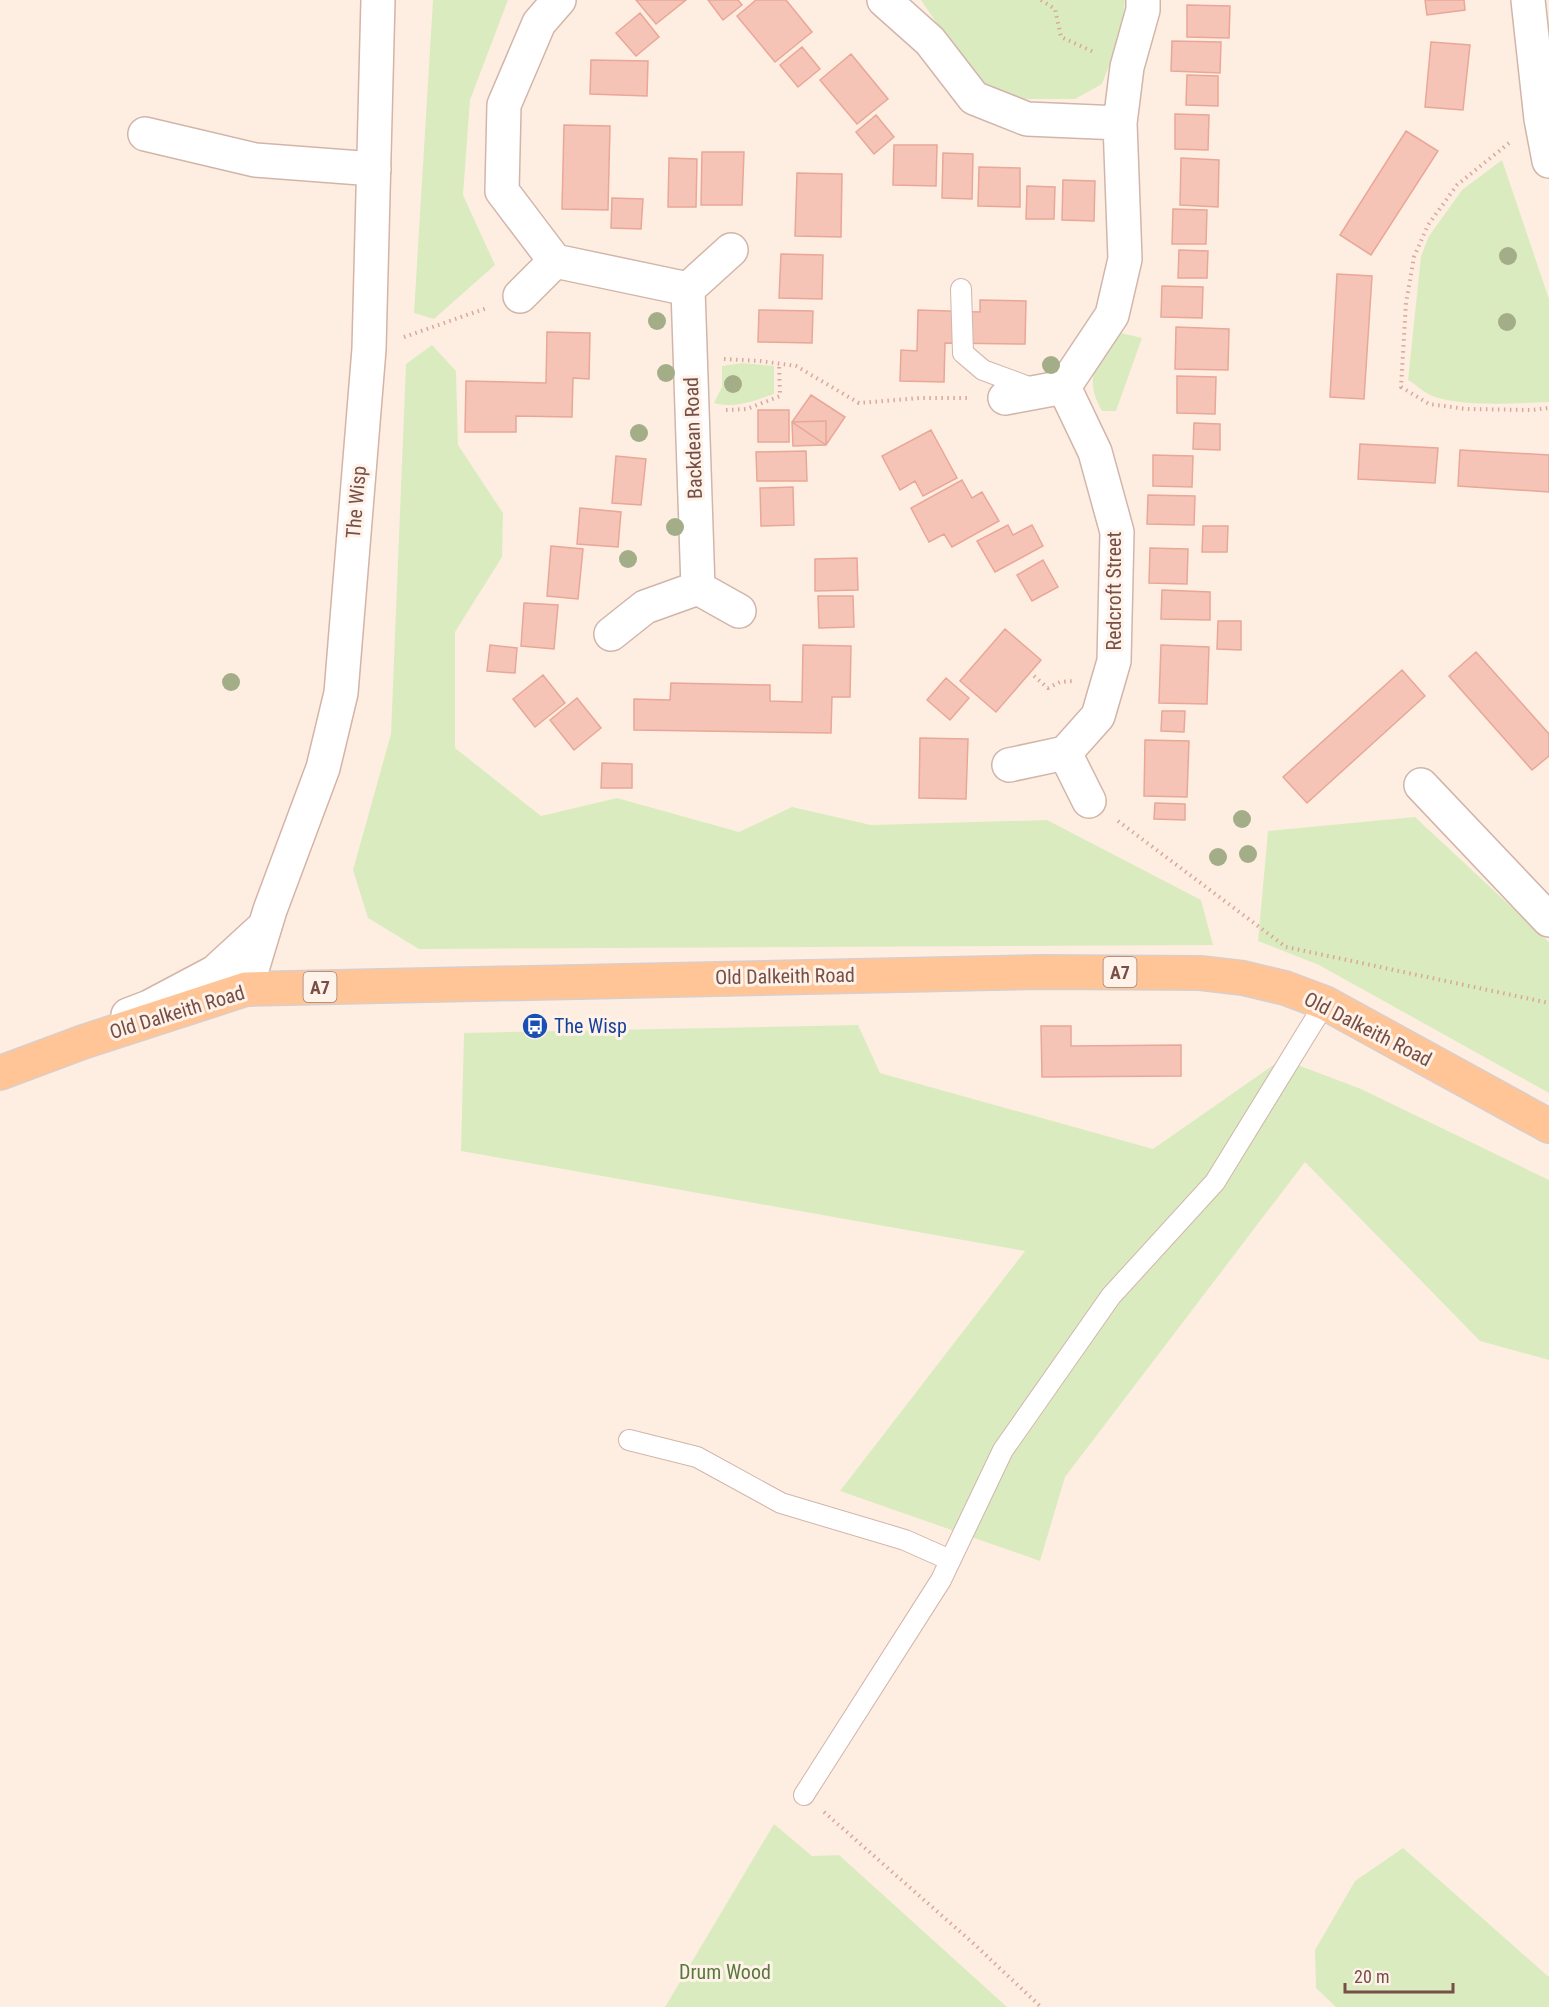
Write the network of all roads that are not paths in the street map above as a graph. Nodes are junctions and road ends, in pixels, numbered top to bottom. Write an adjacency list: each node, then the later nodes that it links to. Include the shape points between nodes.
1 (378, 0): 9 (street, The Wisp)
2 (560, 0): 11 (street, via 539,23 504,105 502,191)
3 (884, 0): 6 (street, via 930,41 974,98 1027,119)
4 (1143, 0): 6 (street, via 1127,67)
5 (1528, 0): 8 (street)
6 (1120, 123): 15 (street, via 1125,259 1112,315)
7 (145, 134): 9 (street, via 255,160)
8 (1549, 161)
9 (374, 170): 25 (street, The Wisp, via 369,349 340,693 323,768)
10 (731, 250): 12 (street)
11 (555, 261): 12 (street); 14 (street)
12 (688, 289): 17 (street, Backdean Road)
13 (961, 289): 15 (lane, via 963,353 983,370)
14 (520, 296)
15 (1052, 390): 16 (street); 20 (street, Redcroft Street, via 1095,452 1117,532 1114,661 1098,716)
16 (1005, 398)
17 (698, 588): 18 (street); 19 (street, via 645,607)
18 (740, 611)
19 (611, 634)
20 (1065, 753): 21 (street); 23 (street)
21 (1010, 765)
22 (1421, 785): 24 (street)
23 (1089, 801)
24 (1549, 920)
25 (264, 927): 26 (street, The Wisp); 28 (street, via 215,972 149,1007)
26 (246, 989): 27 (main road, Old Dalkeith Road / A7, via 1042,972 1188,973 1243,978); 29 (main road, Old Dalkeith Road / A7)
27 (1325, 1003): 30 (main road, Old Dalkeith Road / A7); 32 (lane, via 1215,1182 1111,1296 1003,1450)
28 (0, 1062)
29 (0, 1073)
30 (1549, 1126)
31 (629, 1440): 32 (lane, via 697,1457 781,1503 905,1540)
32 (950, 1560): 33 (lane)
33 (804, 1795)

